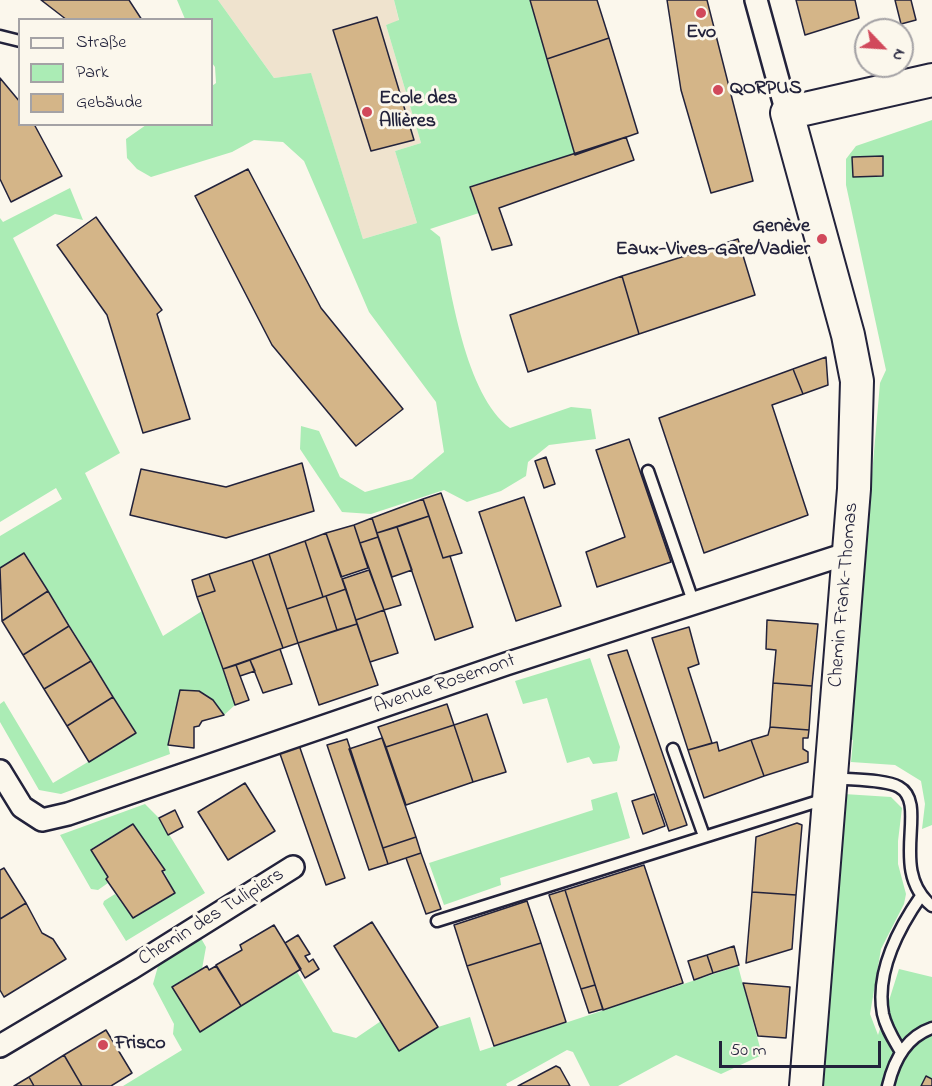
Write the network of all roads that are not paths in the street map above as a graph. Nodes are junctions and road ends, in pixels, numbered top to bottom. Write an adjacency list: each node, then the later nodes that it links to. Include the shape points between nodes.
1 (756, 0): 5 (street)
2 (0, 36): 3 (lane)
3 (18, 40)
4 (932, 80): 5 (street)
5 (787, 113): 7 (street, Chemin Frank-Thomas, via 857,381)
6 (648, 471): 8 (lane)
7 (849, 553): 8 (street, Avenue Rosemont); 11 (street, Chemin Frank-Thomas)
8 (694, 604): 10 (street, Avenue Rosemont, via 68,814 42,820 22,807)
9 (673, 749): 12 (lane)
10 (0, 771)
11 (829, 788): 12 (lane); 14 (lane, via 893,785 906,794 912,811 909,863); 20 (street, Chemin Frank-Thomas)
12 (704, 836): 16 (lane)
13 (293, 867): 18 (street, Chemin des Tulipiers)
14 (921, 896): 15 (lane); 19 (lane, via 901,925 882,987 883,1014)
15 (932, 906)
16 (436, 921)
17 (932, 1028): 19 (lane, via 910,1040)
18 (0, 1046)
19 (901, 1052): 21 (lane)
20 (806, 1086)
21 (888, 1086)

